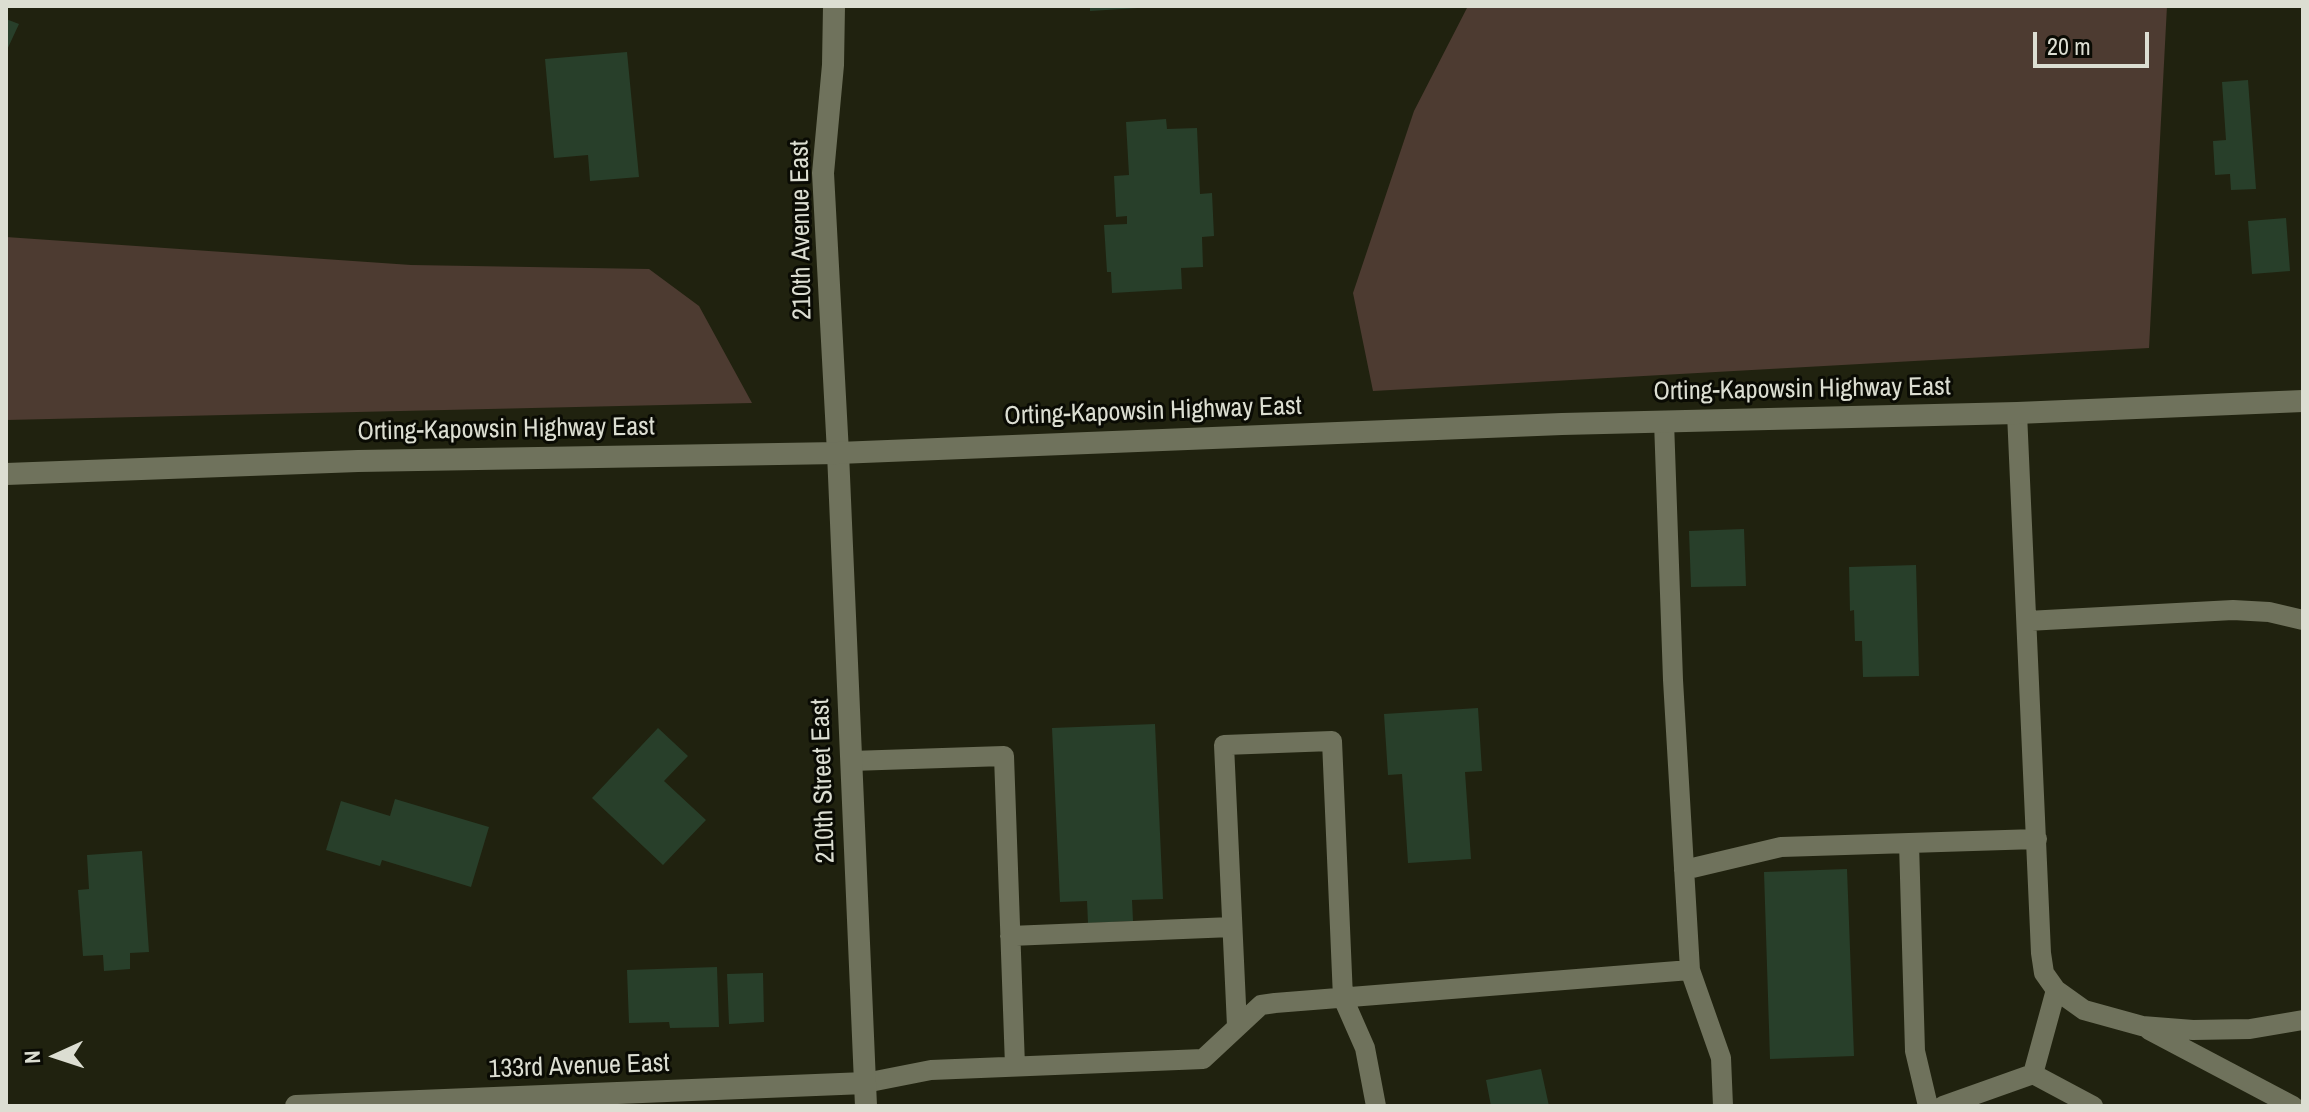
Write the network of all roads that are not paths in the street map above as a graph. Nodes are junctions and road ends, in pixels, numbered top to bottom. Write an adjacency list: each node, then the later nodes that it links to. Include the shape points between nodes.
1 (834, 6): 5 (main road, 210th Avenue East, via 823,173)
2 (2303, 401): 3 (main road, Orting-Kapowsin Highway East)
3 (2017, 413): 4 (main road, Orting-Kapowsin Highway East); 8 (lane)
4 (1664, 421): 5 (main road, Orting-Kapowsin Highway East); 12 (lane)
5 (838, 453): 6 (main road, Orting-Kapowsin Highway East, via 358,461); 9 (main road, 210th Street East)
6 (6, 474)
7 (2303, 620): 8 (lane, via 2233,610)
8 (2027, 621): 10 (lane)
9 (851, 761): 14 (lane, via 1004,756); 23 (main road, 210th Street East)
10 (2037, 839): 11 (lane); 16 (lane, via 2041,953 2044,973)
11 (1909, 843): 12 (lane, via 1781,847); 28 (lane, via 1915,1051)
12 (1684, 870): 15 (lane)
13 (1232, 927): 14 (lane); 17 (lane, via 1224,745 1332,741); 19 (lane)
14 (1010, 936): 21 (lane)
15 (1690, 970): 17 (lane); 27 (lane, via 1721,1058)
16 (2056, 990): 20 (lane, via 2084,1010); 22 (lane)
17 (1343, 998): 19 (lane, via 1261,1005); 26 (lane, via 1365,1048)
18 (2303, 1020): 20 (lane, via 2250,1029)
19 (1237, 1026): 21 (lane, via 1203,1059)
20 (2142, 1026): 31 (lane)
21 (1015, 1066): 23 (lane, via 931,1070)
22 (2033, 1074): 29 (lane); 30 (lane)
23 (866, 1095): 24 (main road, 133rd Avenue East)
24 (420, 1103): 25 (main road, 133rd Avenue East)
25 (296, 1106)
26 (1376, 1106)
27 (1723, 1106)
28 (1928, 1106)
29 (1943, 1106)
30 (2093, 1106)
31 (2293, 1106)

